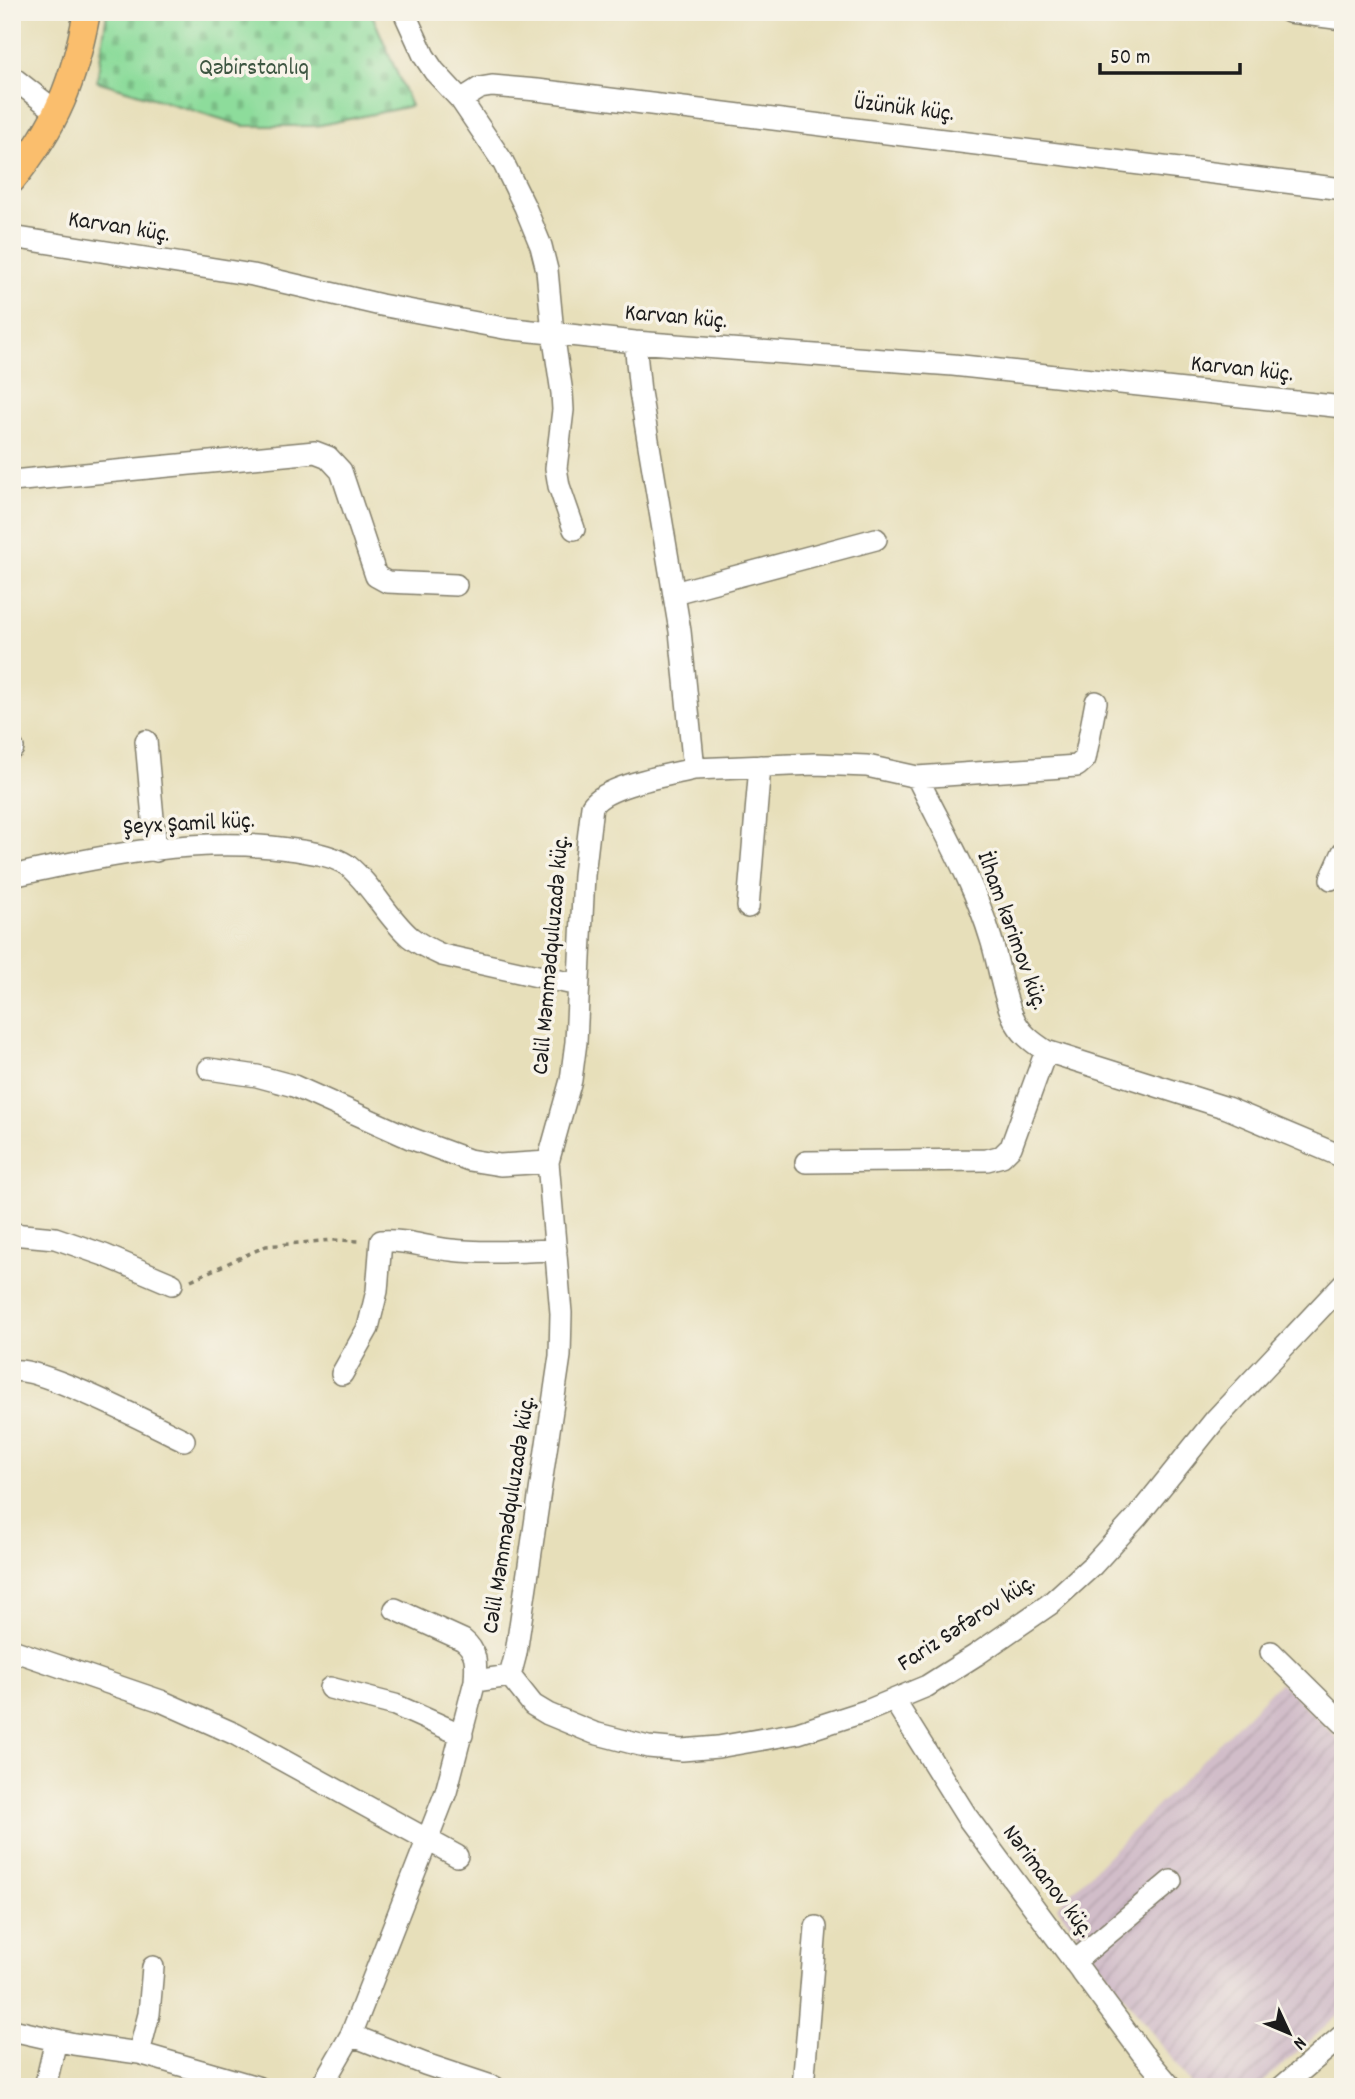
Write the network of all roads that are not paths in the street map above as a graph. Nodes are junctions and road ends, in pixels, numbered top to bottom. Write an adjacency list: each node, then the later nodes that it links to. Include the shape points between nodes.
1 (87, 12): 7 (main road, via 74,75)
2 (404, 12): 6 (street, via 433,71)
3 (1289, 12): 4 (street)
4 (1343, 19)
5 (12, 77): 7 (street)
6 (461, 100): 9 (street, Üzünük küç., via 492,86 537,90); 11 (street, via 503,162 529,217 547,270)
7 (58, 113): 8 (main road)
8 (12, 180)
9 (1343, 189)
10 (12, 237): 11 (street, Karvan küç., via 253,275 440,316)
11 (553, 333): 12 (street, Karvan küç.); 15 (street, via 563,410 556,467)
12 (635, 342): 13 (street, Karvan küç., via 953,365); 18 (street)
13 (1343, 407)
14 (12, 481): 17 (street, via 315,452 328,457 341,471 376,576 387,582)
15 (574, 529)
16 (876, 539): 18 (street)
17 (456, 584)
18 (674, 593): 22 (street)
19 (1096, 702): 23 (street, via 1085,759 1077,766)
20 (146, 741): 24 (street)
21 (760, 766): 22 (street); 23 (street, via 867,766); 28 (street)
22 (694, 769): 29 (street, Cəlil Məmmədquluzadə küç., via 611,792 592,806)
23 (917, 777): 30 (street, İlham kərimov küç., via 972,888 1012,1015 1020,1030)
24 (156, 850): 26 (street, Şeyx Şamil küç.); 29 (street, Şeyx Şamil küç., via 242,844 332,857 346,864 423,946 442,955)
25 (1343, 852): 27 (street)
26 (12, 876)
27 (1331, 879)
28 (748, 907)
29 (578, 985): 34 (street, Cəlil Məmmədquluzadə küç., via 571,1080)
30 (1046, 1051): 32 (street, İlham kərimov küç., via 1227,1108); 33 (street, via 1011,1147 1002,1156 987,1160)
31 (209, 1069): 34 (street, via 294,1086 469,1160 500,1165)
32 (1343, 1157)
33 (806, 1161)
34 (548, 1162): 36 (street, Cəlil Məmmədquluzadə küç.)
35 (12, 1234): 37 (street, via 55,1238)
36 (556, 1250): 40 (street, via 482,1252 381,1241 368,1328); 45 (street, Cəlil Məmmədquluzadə küç., via 560,1356)
37 (172, 1284)
38 (1343, 1284): 48 (street, Fariz Səfərov küç., via 1215,1420 1093,1565 1050,1604 976,1655 927,1686)
39 (12, 1371): 41 (street, via 94,1396)
40 (342, 1374)
41 (184, 1440)
42 (395, 1609): 46 (street, via 470,1646 476,1656)
43 (12, 1650): 51 (street, via 162,1701 235,1734)
44 (1271, 1652): 49 (street)
45 (510, 1676): 46 (street); 48 (street, Fariz Səfərov küç., via 533,1705 548,1714 594,1733 648,1747 682,1750 799,1733)
46 (475, 1681): 50 (street)
47 (330, 1688): 50 (street, via 395,1705)
48 (894, 1700): 55 (street, Nərimanov küç., via 967,1817)
49 (1343, 1723)
50 (462, 1735): 51 (street)
51 (426, 1841): 52 (street); 58 (street)
52 (457, 1856)
53 (1171, 1881): 55 (street)
54 (816, 1927): 66 (street)
55 (1074, 1962): 67 (street, Nərimanov küç.)
56 (153, 1967): 61 (street, via 149,2014)
57 (12, 2030): 60 (street)
58 (351, 2035): 64 (street); 65 (street)
59 (1343, 2035): 68 (street)
60 (55, 2040): 61 (street); 62 (street)
61 (139, 2053): 63 (street)
62 (45, 2087)
63 (257, 2087)
64 (321, 2087)
65 (494, 2087)
66 (803, 2087)
67 (1171, 2087)
68 (1282, 2087)

